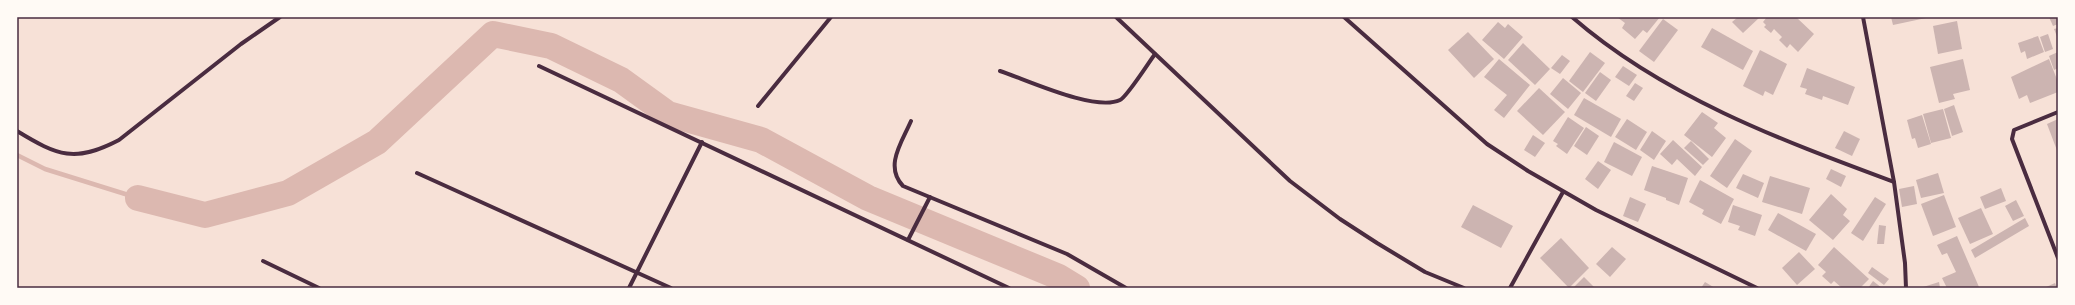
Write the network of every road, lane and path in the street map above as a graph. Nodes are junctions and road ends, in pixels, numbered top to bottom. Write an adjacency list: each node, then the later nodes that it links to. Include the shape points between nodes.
1 (280, 17): 13 (street, via 241,44 119,140 101,149 80,155 63,154 46,148)
2 (831, 17): 10 (street)
3 (1116, 17): 7 (street)
4 (1344, 17): 17 (street, via 1487,144)
5 (1572, 17): 16 (street, via 1626,59 1684,93 1823,155)
6 (1863, 17): 16 (street)
7 (1155, 54): 9 (street, via 1122,100 1111,103 1082,100); 28 (street, via 1290,181 1340,219 1425,272)
8 (540, 66): 14 (street)
9 (1000, 72)
10 (758, 106)
11 (2058, 112): 20 (street, via 2014,130 2012,139)
12 (912, 121): 18 (street, via 893,167 896,178 903,186)
13 (17, 131)
14 (702, 142): 19 (street); 22 (street)
15 (417, 173): 22 (street)
16 (1894, 182): 31 (street)
17 (1563, 192): 29 (street); 30 (street)
18 (930, 197): 19 (street); 27 (street, via 1066,254)
19 (908, 240): 26 (street)
20 (2058, 258)
21 (264, 261): 23 (street)
22 (637, 272): 24 (street); 25 (street)
23 (319, 288)
24 (629, 288)
25 (671, 288)
26 (1009, 288)
27 (1126, 288)
28 (1464, 288)
29 (1510, 288)
30 (1757, 288)
31 (1906, 288)

